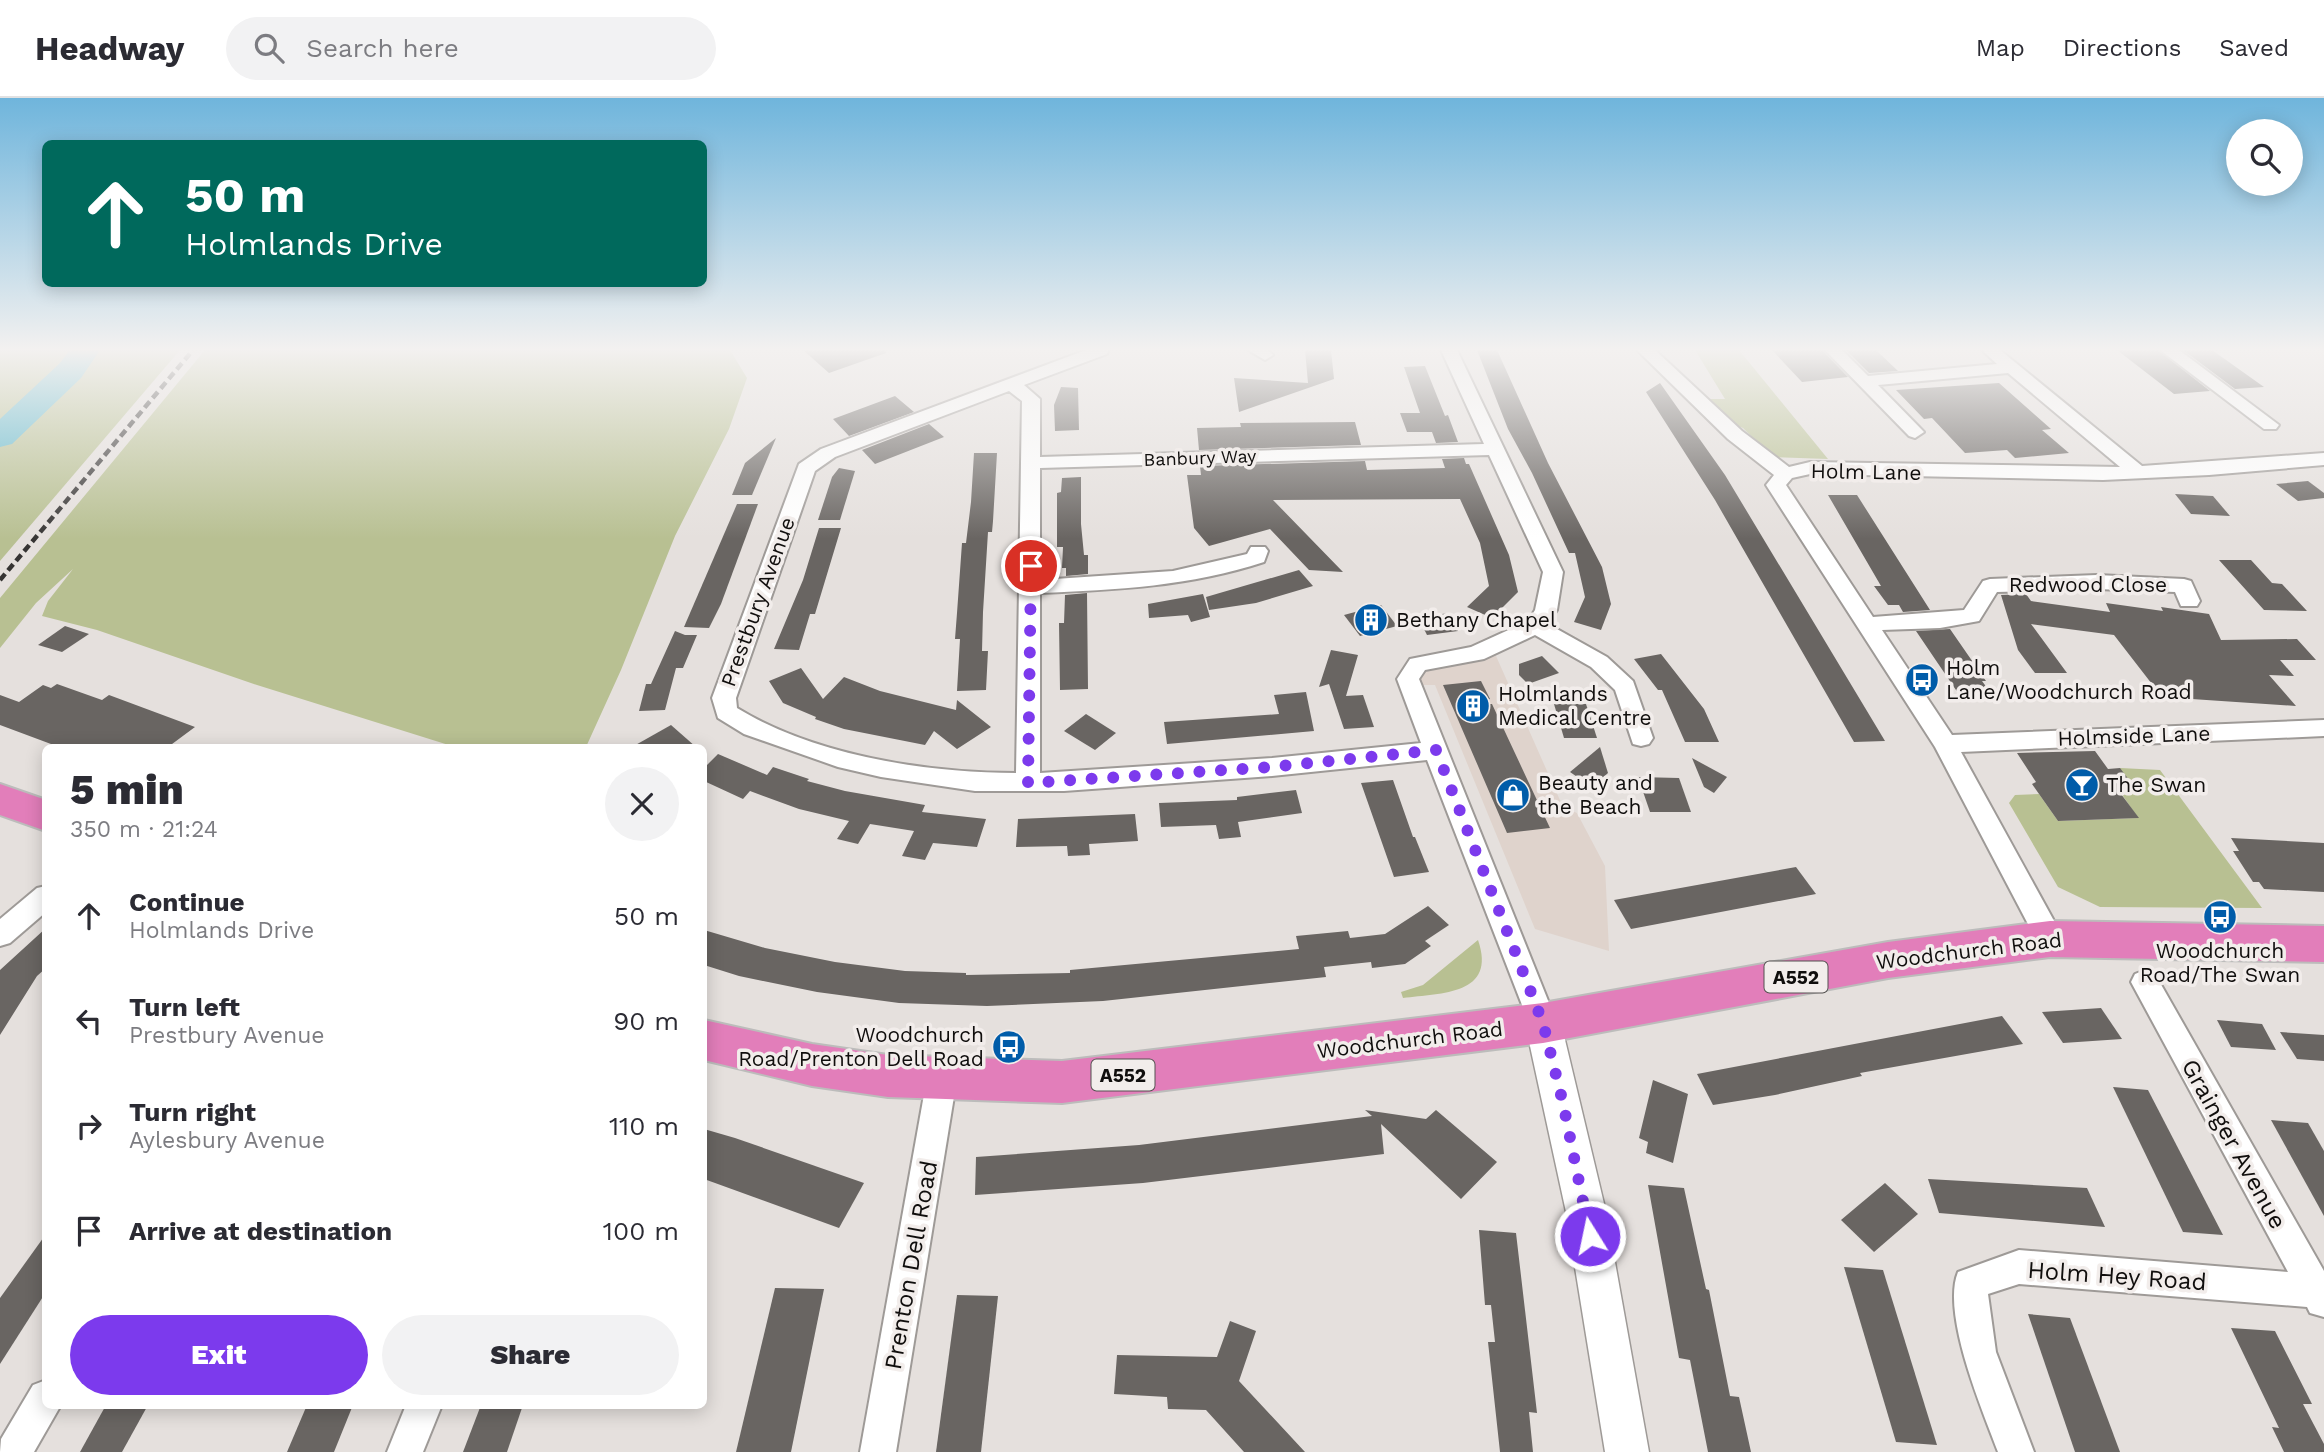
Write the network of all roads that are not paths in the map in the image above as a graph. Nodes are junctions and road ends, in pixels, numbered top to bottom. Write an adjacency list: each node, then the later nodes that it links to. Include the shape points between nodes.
1 (934, 413): 24 (street, Prestbury Avenue, via 828,453 806,468 728,685 726,712 752,728 838,758 975,782)
2 (1031, 413): 12 (street)
3 (1478, 413): 10 (street)
4 (1712, 413): 14 (street)
5 (1897, 413): 9 (street)
6 (2066, 413): 13 (street)
7 (2254, 413): 8 (street)
8 (2270, 425)
9 (1915, 432)
10 (1495, 449): 12 (street, Banbury Way); 19 (street, via 1553,572 1546,610)
11 (2324, 459): 13 (street, Holm Lane)
12 (1032, 463): 16 (street)
13 (2137, 472): 14 (street, Holm Lane, via 1810,468)
14 (1785, 474): 18 (street, Holm Lane, via 1776,485)
15 (1261, 556): 16 (street, via 1164,581)
16 (1030, 587): 24 (street)
17 (2189, 601): 18 (street, Redwood Close, via 2184,586 2097,582 1990,586 1971,616)
18 (1868, 624): 22 (street, Holm Lane)
19 (1536, 626): 21 (street, via 1600,662 1625,687); 23 (street, via 1476,654 1418,664 1408,678)
20 (2324, 728): 22 (street, Holmside Lane)
21 (1644, 741)
22 (1945, 744): 29 (street, Holm Lane)
23 (1436, 750): 24 (street, Prestbury Avenue, via 1272,767); 32 (street)
24 (1028, 783)
25 (0, 799): 26 (highway)
26 (42, 815)
27 (42, 899): 28 (street)
28 (0, 935)
29 (2050, 939): 30 (highway, Woodchurch Road / A552); 32 (highway, Woodchurch Road / A552, via 1888,960)
30 (2324, 944)
31 (2145, 982): 35 (street, Grainger Avenue)
32 (1543, 1023): 34 (highway, Woodchurch Road / A552, via 1062,1082); 41 (street, via 1586,1212)
33 (707, 1041): 34 (highway, Woodchurch Road / A552, via 812,1065)
34 (942, 1078): 40 (street, Prenton Dell Road)
35 (2320, 1298): 42 (street, Holm Hey Road, via 2019,1267 1970,1284 1979,1352)
36 (42, 1405): 38 (street)
37 (422, 1409): 39 (street)
38 (14, 1452)
39 (405, 1452)
40 (878, 1452)
41 (1627, 1452)
42 (2016, 1452)

